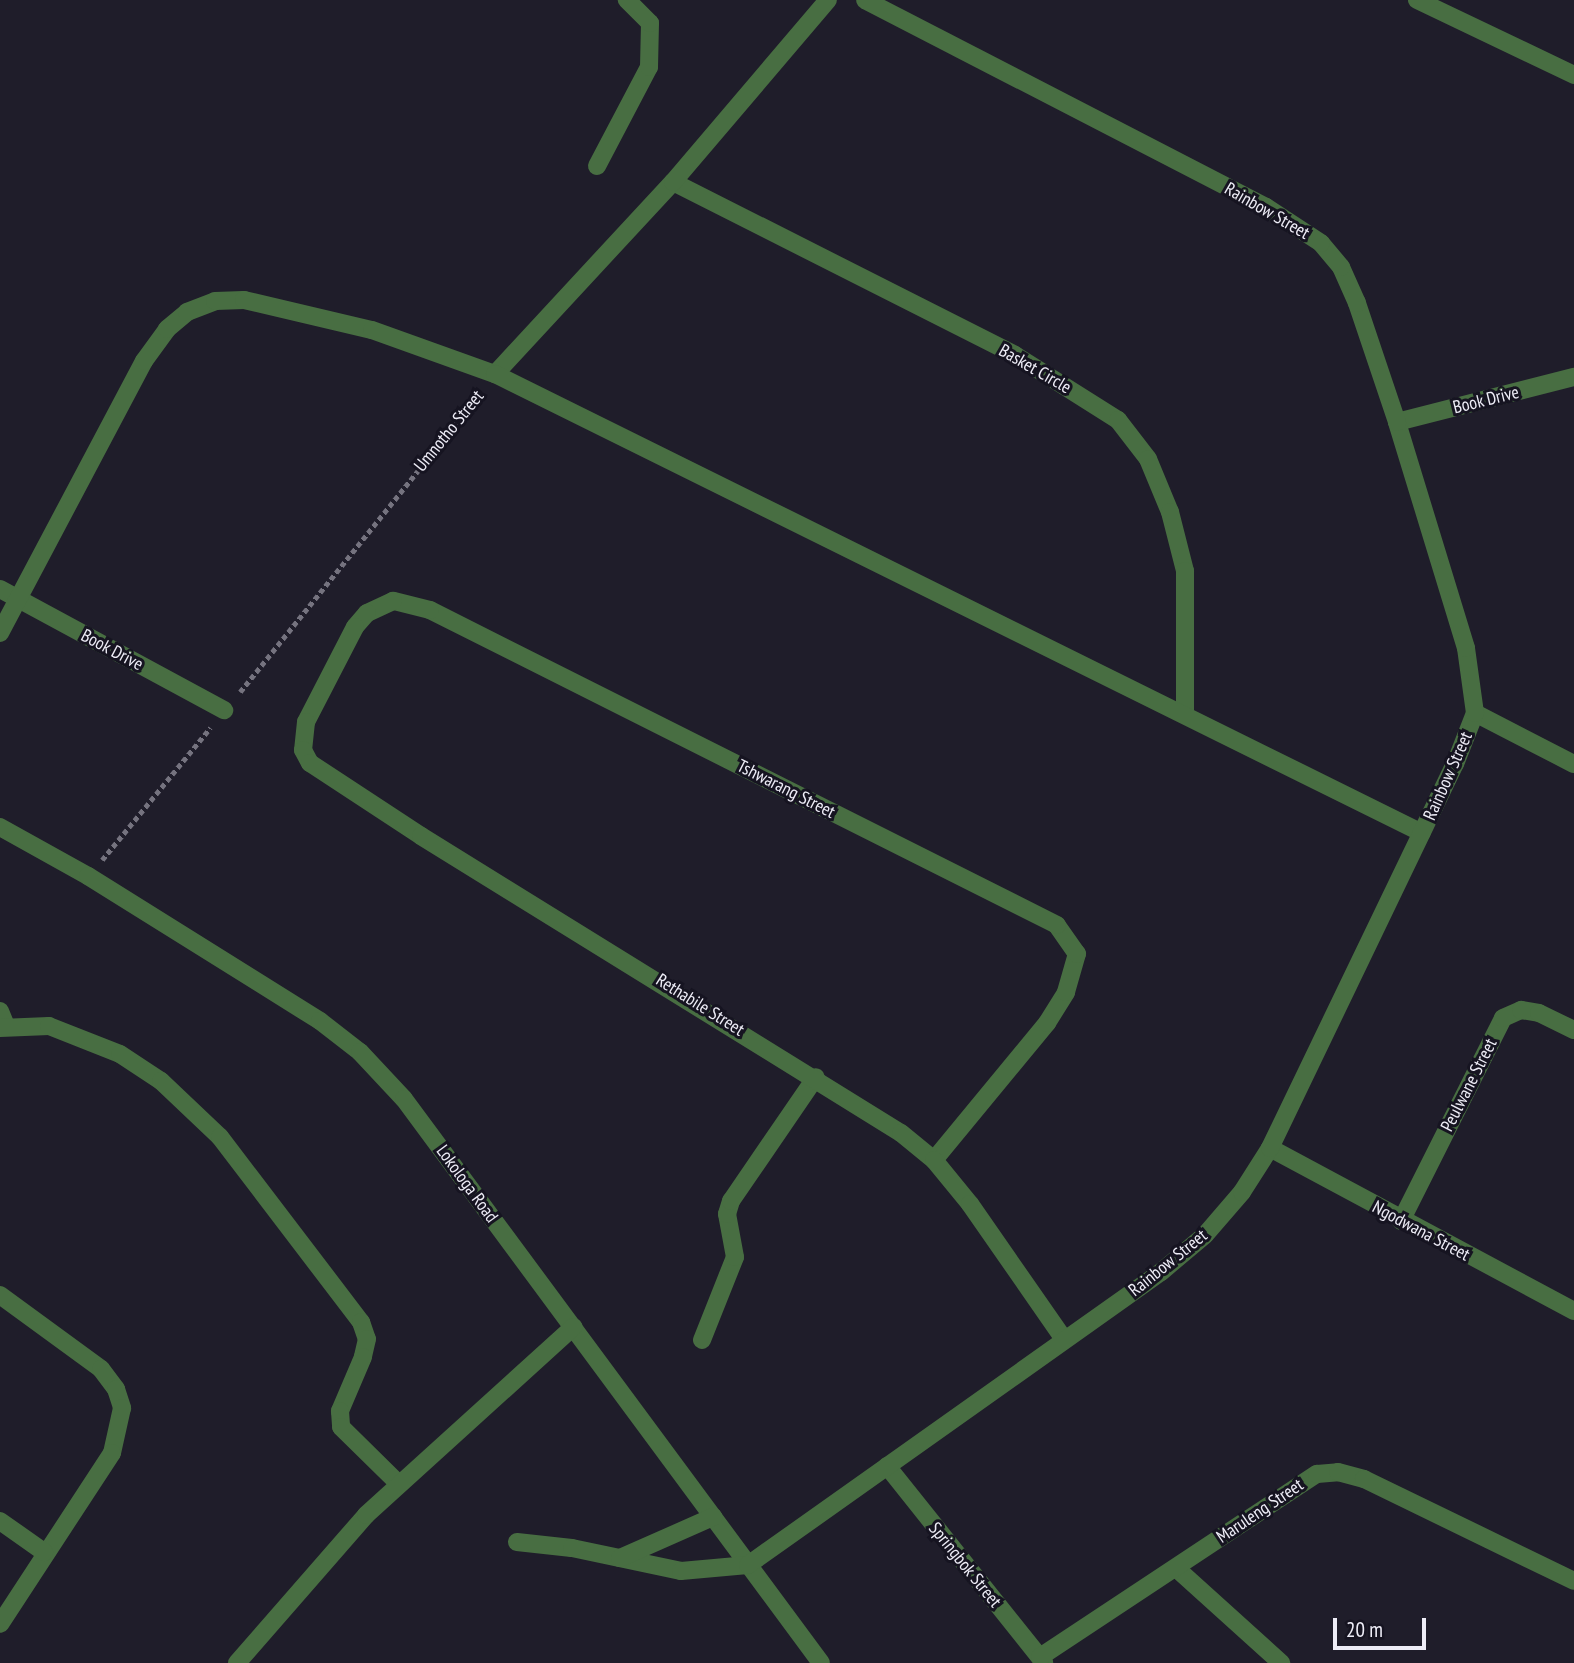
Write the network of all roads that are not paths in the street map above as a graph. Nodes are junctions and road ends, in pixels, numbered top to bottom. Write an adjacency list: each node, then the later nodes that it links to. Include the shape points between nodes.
1 (627, 0): 6 (street, via 650,23 649,67)
2 (828, 0): 7 (street, Umnotho Street)
3 (865, 0): 10 (street, Rainbow Street, via 1266,206 1321,243 1341,267 1357,303)
4 (1417, 0): 5 (street)
5 (1574, 75)
6 (597, 166)
7 (673, 182): 8 (street, Umnotho Street); 16 (street, Basket Circle, via 1015,355 1118,421 1148,459 1170,512 1185,571)
8 (495, 374): 12 (street, via 372,330 244,300 215,300 187,312 167,329 144,361); 16 (street)
9 (1574, 377): 10 (street, Book Drive)
10 (1397, 422): 15 (street, Rainbow Street, via 1466,649)
11 (0, 589): 12 (street, Book Drive)
12 (17, 598): 13 (street); 14 (street, Book Drive)
13 (0, 633)
14 (225, 710)
15 (1475, 713): 18 (street); 20 (street, Rainbow Street)
16 (1185, 714): 20 (street)
17 (306, 722): 23 (street, Rethabile Street, via 303,750 323,775); 25 (street, Tshwarang Street, via 355,626 367,613 393,601 410,602 1057,925 1077,954 1066,992 1047,1023)
18 (1574, 764)
19 (0, 827): 29 (street, Lokologa Road, via 89,876 320,1021 360,1052 404,1099)
20 (1422, 833): 24 (street, Rainbow Street)
21 (2, 1022): 33 (street, via 49,1026 120,1054 161,1081 220,1137 361,1322 367,1339 340,1410 341,1427)
22 (1574, 1030): 26 (street, Peulwane Street, via 1539,1013 1521,1010 1503,1018)
23 (816, 1077): 25 (street, Rethabile Street); 31 (street, via 731,1201 727,1214 735,1257)
24 (1270, 1147): 26 (street, Ngodwana Street); 30 (street, Rainbow Street, via 1242,1192 1205,1235 1161,1272)
25 (934, 1160): 30 (street, Rethabile Street)
26 (1401, 1221): 28 (street, Ngodwana Street)
27 (0, 1295): 37 (street, via 101,1369 116,1389 122,1408 112,1453)
28 (1574, 1311)
29 (573, 1328): 33 (street); 34 (street, Lokologa Road)
30 (1064, 1339): 32 (street, Rainbow Street)
31 (702, 1340)
32 (887, 1466): 39 (street, Rainbow Street); 43 (street, Springbok Street)
33 (398, 1483): 44 (street)
34 (713, 1517): 38 (street); 39 (street, Lokologa Road)
35 (0, 1521): 37 (street)
36 (517, 1542): 38 (street)
37 (44, 1552): 42 (street)
38 (620, 1558): 39 (street, via 681,1571)
39 (748, 1565): 45 (street, Lokologa Road)
40 (1175, 1568): 41 (street, Maruleng Street, via 1296,1484 1317,1474 1338,1472 1376,1485); 43 (street, Maruleng Street); 46 (street)
41 (1574, 1581)
42 (0, 1624)
43 (1042, 1660)
44 (237, 1663)
45 (821, 1663)
46 (1281, 1663)

